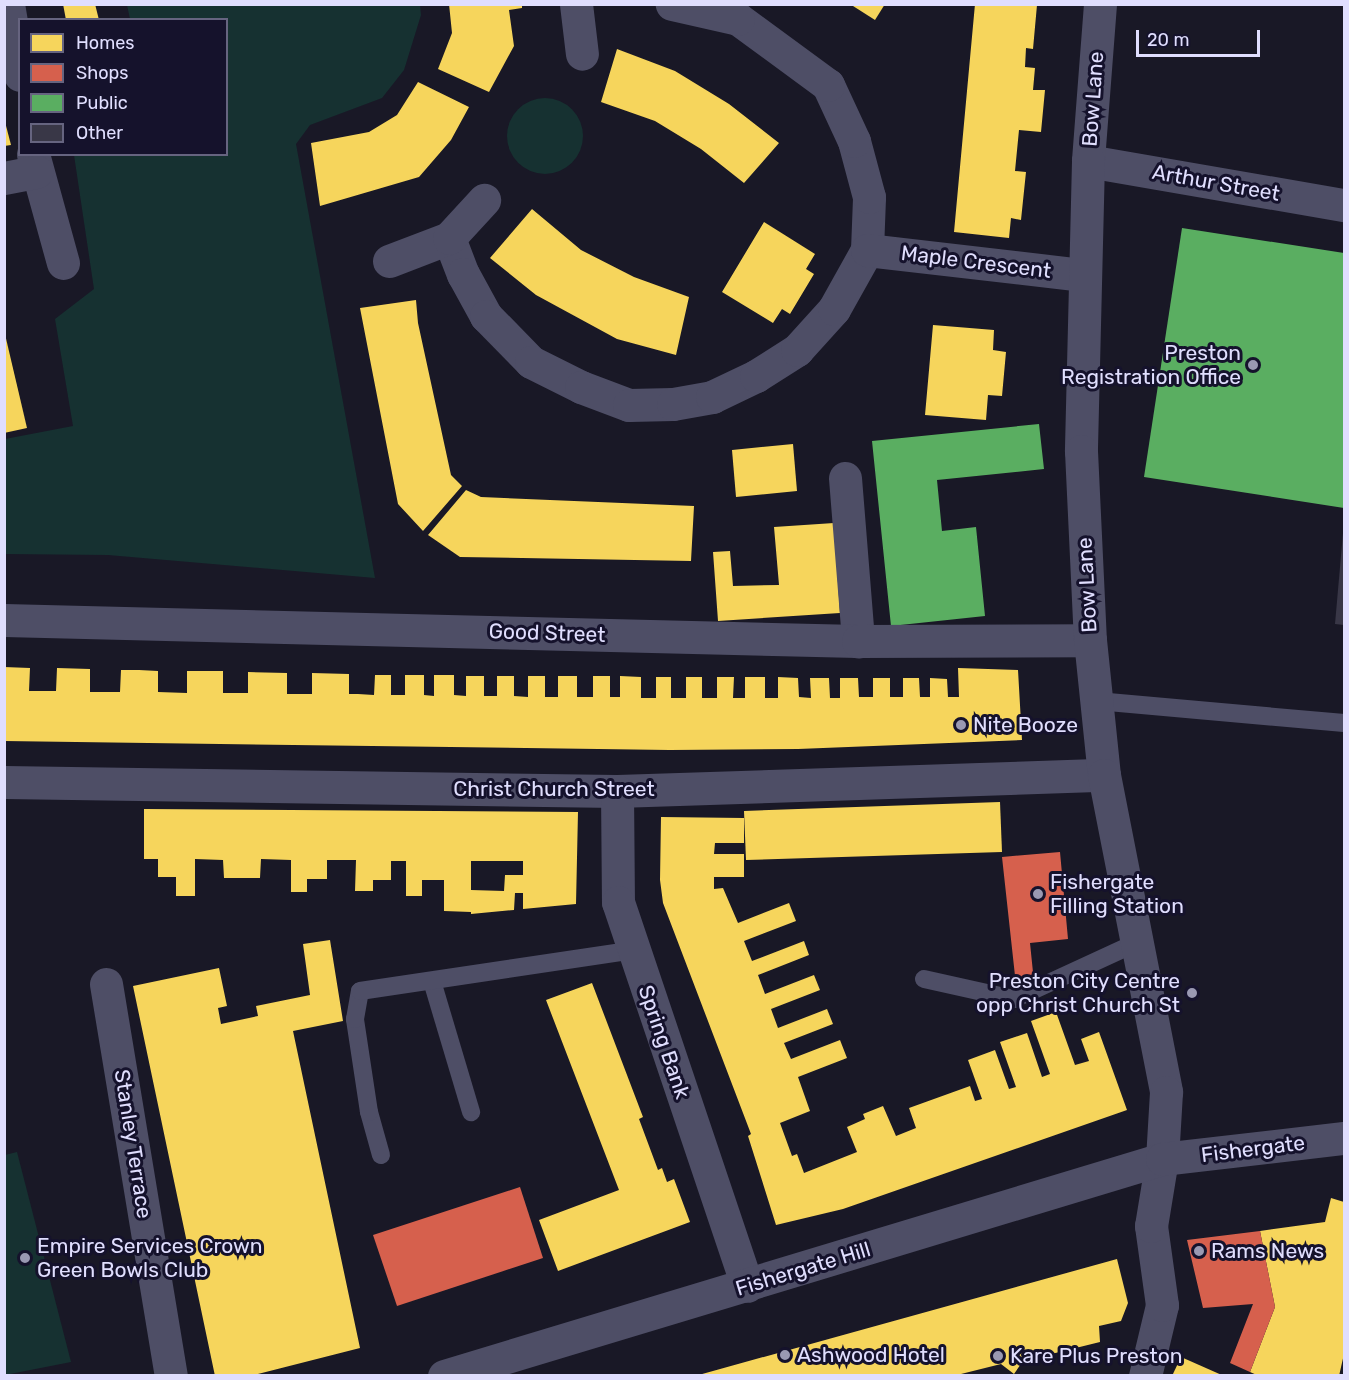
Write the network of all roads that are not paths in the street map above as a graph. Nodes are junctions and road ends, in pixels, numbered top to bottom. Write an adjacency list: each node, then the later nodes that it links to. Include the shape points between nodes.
1 (8, 4): 6 (street)
2 (576, 4): 5 (street)
3 (672, 4): 13 (street, via 738,19 828,85 854,141 869,197)
4 (1100, 4): 7 (street, Bow Lane)
5 (582, 54)
6 (13, 55)
7 (1088, 161): 11 (street, Arthur Street); 16 (street, Bow Lane)
8 (34, 163): 9 (street); 15 (street)
9 (4, 178)
10 (484, 200): 12 (street)
11 (1344, 205)
12 (449, 238): 13 (street, via 486,316 531,362 629,405 673,404 712,397 789,355 834,309); 14 (street)
13 (867, 250): 16 (street, Maple Crescent)
14 (389, 261)
15 (63, 263)
16 (1084, 275): 19 (street, Bow Lane, via 1081,451)
17 (845, 478): 20 (street)
18 (4, 620): 20 (street, Good Street)
19 (1090, 640): 20 (street, Good Street); 21 (street, Bow Lane)
20 (858, 641)
21 (1096, 701): 22 (lane); 23 (street, Bow Lane)
22 (1344, 723)
23 (1104, 775): 25 (street, Christ Church Street); 26 (street, Bow Lane)
24 (4, 782): 25 (street, Christ Church Street)
25 (617, 791): 27 (street, Spring Bank, via 618,902)
26 (1136, 943): 28 (lane, via 1014,999); 34 (street, Bow Lane, via 1166,1092)
27 (634, 950): 29 (lane); 35 (street, Spring Bank)
28 (924, 979)
29 (432, 981): 31 (lane); 33 (lane, via 360,991 355,1019 369,1112)
30 (106, 984): 36 (street, Stanley Terrace)
31 (471, 1112)
32 (1344, 1138): 34 (street, Fishergate)
33 (381, 1155)
34 (1162, 1159): 35 (street, Fishergate Hill); 38 (street, Bow Lane, via 1150,1226 1162,1305)
35 (747, 1286): 37 (street, Fishergate Hill)
36 (171, 1376)
37 (444, 1376)
38 (1145, 1376)

